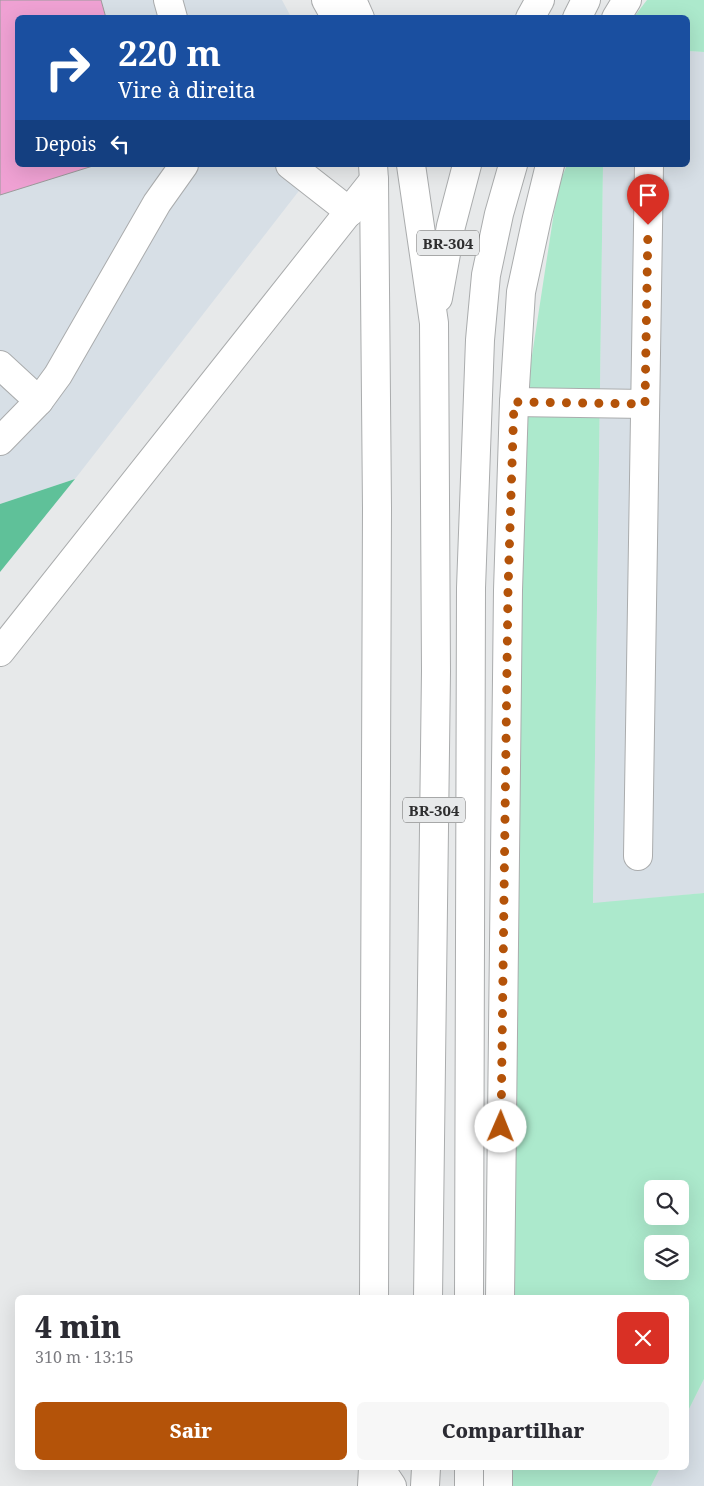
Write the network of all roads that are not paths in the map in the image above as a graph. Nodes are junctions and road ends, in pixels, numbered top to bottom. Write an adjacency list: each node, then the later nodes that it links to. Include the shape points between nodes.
1 (168, 0): 7 (main road)
2 (326, 0): 8 (main road)
3 (352, 0): 9 (main road)
4 (540, 0): 10 (main road)
5 (586, 0): 11 (main road)
6 (627, 0): 12 (main road)
7 (172, 15)
8 (334, 15)
9 (359, 15)
10 (532, 15)
11 (578, 15)
12 (618, 15)
13 (183, 167): 24 (main road, via 157,203 58,375)
14 (293, 167): 21 (main road)
15 (411, 167): 22 (main road)
16 (466, 167): 22 (main road, BR-304, via 451,226)
17 (512, 167): 32 (main road, BR-304, via 486,275 480,340 472,588)
18 (549, 167): 25 (main road, via 522,292)
19 (649, 167): 26 (main road)
20 (374, 173): 21 (main road); 30 (main road, via 377,508)
21 (350, 212): 28 (main road)
22 (434, 322): 31 (main road, BR-304, via 436,671)
23 (0, 364): 24 (main road)
24 (39, 401): 27 (main road)
25 (514, 402): 26 (main road); 33 (main road, via 508,590)
26 (645, 404): 29 (main road)
27 (0, 441)
28 (0, 652)
29 (638, 856)
30 (374, 1295)
31 (428, 1295)
32 (469, 1295)
33 (500, 1295)
34 (373, 1470): 39 (main road)
35 (381, 1470): 40 (main road)
36 (426, 1470): 41 (main road)
37 (469, 1470): 42 (main road)
38 (498, 1470): 43 (main road)
39 (372, 1486)
40 (392, 1486)
41 (425, 1486)
42 (469, 1486)
43 (498, 1486)

